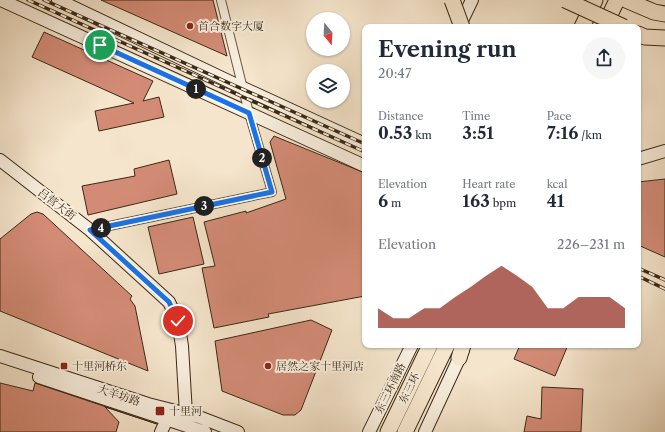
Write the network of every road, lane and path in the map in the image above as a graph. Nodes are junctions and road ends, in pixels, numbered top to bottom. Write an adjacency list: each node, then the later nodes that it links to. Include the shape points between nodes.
1 (0, 0): 19 (street)
2 (58, 0): 18 (street)
3 (221, 0): 18 (street)
4 (452, 0): 12 (highway, bridge)
5 (472, 0): 11 (street)
6 (565, 0): 15 (highway, bridge)
7 (595, 0): 13 (highway)
8 (617, 0): 14 (highway)
9 (626, 0): 10 (highway)
10 (665, 14)
11 (460, 24)
12 (461, 24)
13 (583, 24)
14 (605, 24)
15 (617, 24)
16 (642, 35): 17 (highway)
17 (665, 38)
18 (244, 89): 19 (street); 20 (street)
19 (249, 113): 24 (street); 25 (street, via 272,192)
20 (362, 143)
21 (665, 151): 22 (street)
22 (641, 158)
23 (0, 160): 25 (street, 吕营大街)
24 (362, 165)
25 (90, 230): 32 (street, 吕营大街, via 173,308 182,346)
26 (411, 348): 37 (street, 东三环南路)
27 (429, 348): 38 (highway, 东三环)
28 (446, 348): 39 (highway, 东三环)
29 (462, 349): 40 (street)
30 (0, 356): 32 (street, 大羊坊路)
31 (0, 364): 33 (street, 大羊坊路)
32 (186, 414): 36 (street, 大羊坊路)
33 (167, 419): 34 (street); 35 (street, 大羊坊路)
34 (161, 432)
35 (205, 432)
36 (238, 432)
37 (369, 432)
38 (388, 432)
39 (405, 432)
40 (425, 432)

